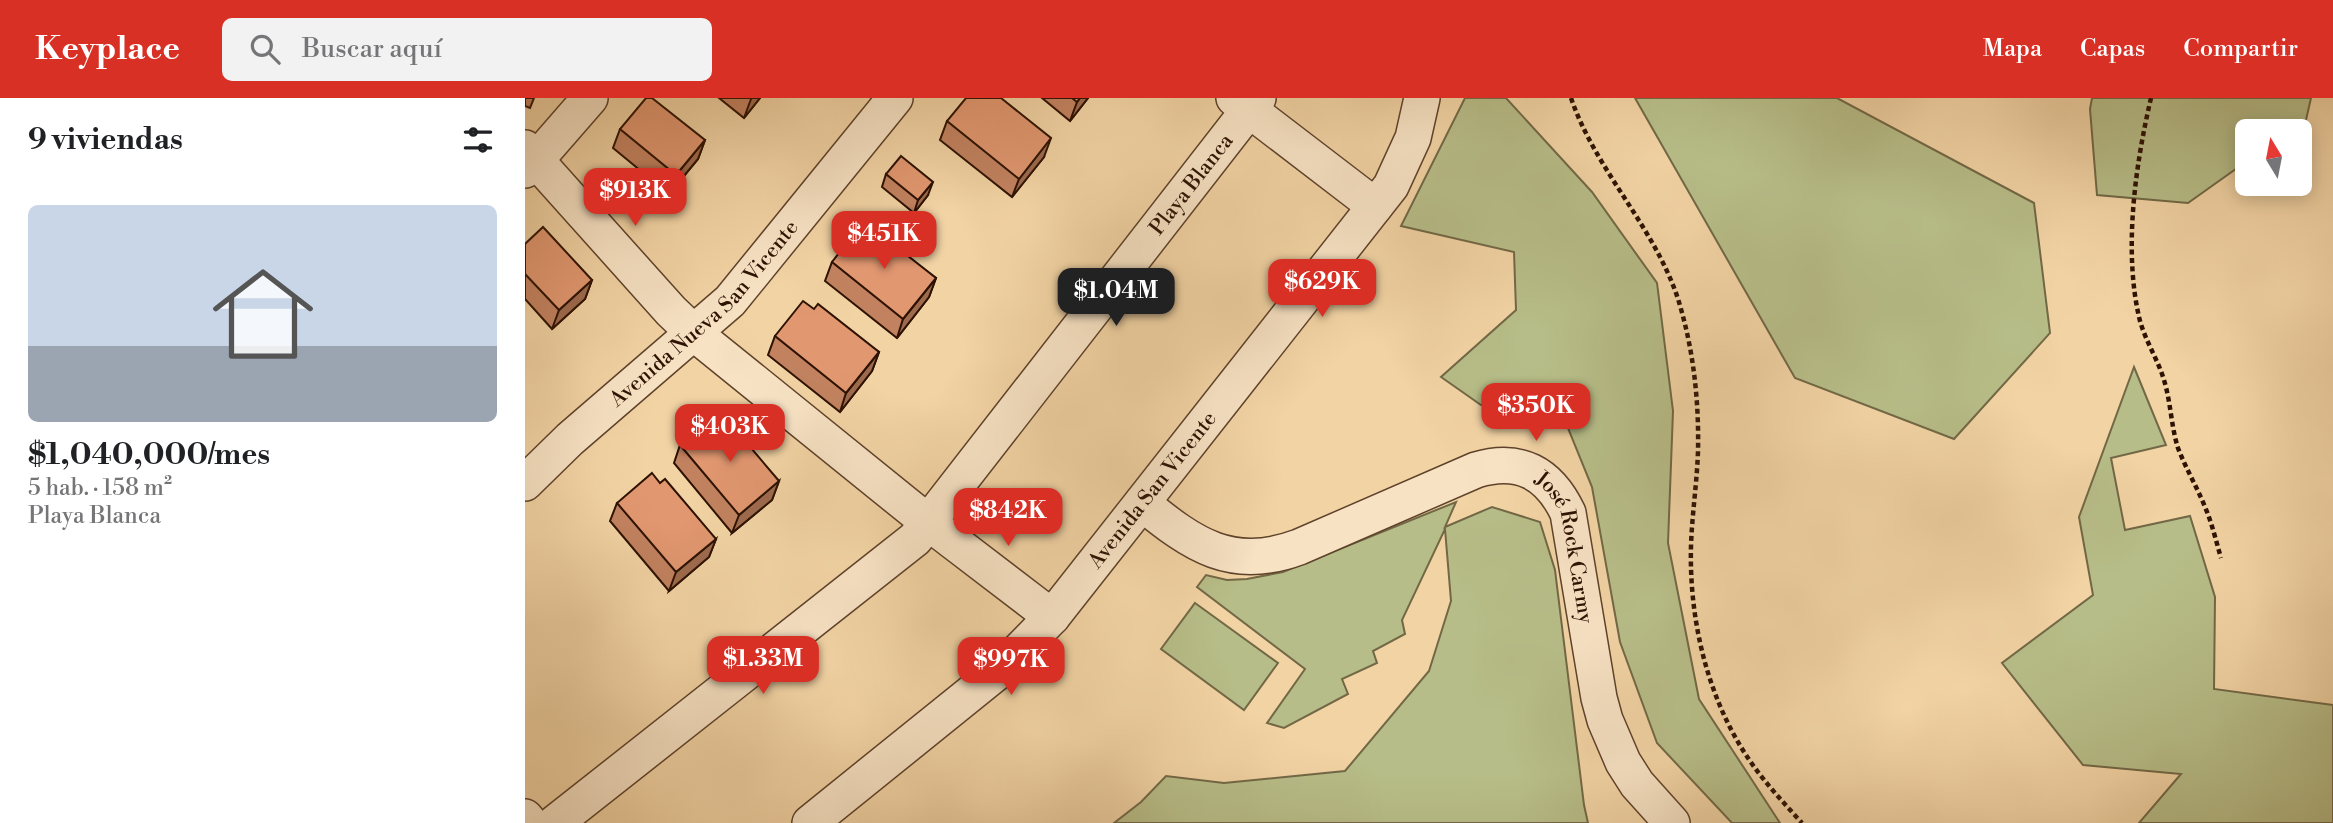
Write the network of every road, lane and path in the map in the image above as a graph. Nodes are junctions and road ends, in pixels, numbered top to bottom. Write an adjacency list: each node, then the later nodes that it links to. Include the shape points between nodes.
1 (590, 98): 7 (street)
2 (895, 98): 9 (street, Avenida Nueva San Vicente, via 745,286)
3 (1422, 98): 8 (street, Avenida San Vicente, via 1403,164)
4 (1571, 98): 20 (path, via 1586,138 1659,254 1683,316 1697,414 1691,576 1699,636 1713,686 1748,757)
5 (2151, 98): 13 (path, via 2134,201 2134,293 2170,399 2177,445 2206,509)
6 (1247, 102): 8 (street); 12 (street, Playa Blanca)
7 (529, 159): 9 (street)
8 (1375, 206): 11 (street, Avenida San Vicente)
9 (695, 334): 10 (street, Avenida Nueva San Vicente); 12 (street)
10 (525, 483)
11 (1142, 503): 14 (street, Avenida San Vicente); 19 (street, José Rock Carmy, via 1209,549 1242,558 1262,557 1299,547 1492,465 1508,464 1539,475 1561,497 1569,513 1599,698 1609,731 1637,784)
12 (929, 523): 14 (street); 17 (street, Playa Blanca, via 900,553)
13 (2221, 558)
14 (1052, 617): 18 (street, Avenida San Vicente, via 1001,669)
15 (525, 817): 16 (street)
16 (530, 823)
17 (555, 823)
18 (810, 823)
19 (1672, 823)
20 (1802, 823)

